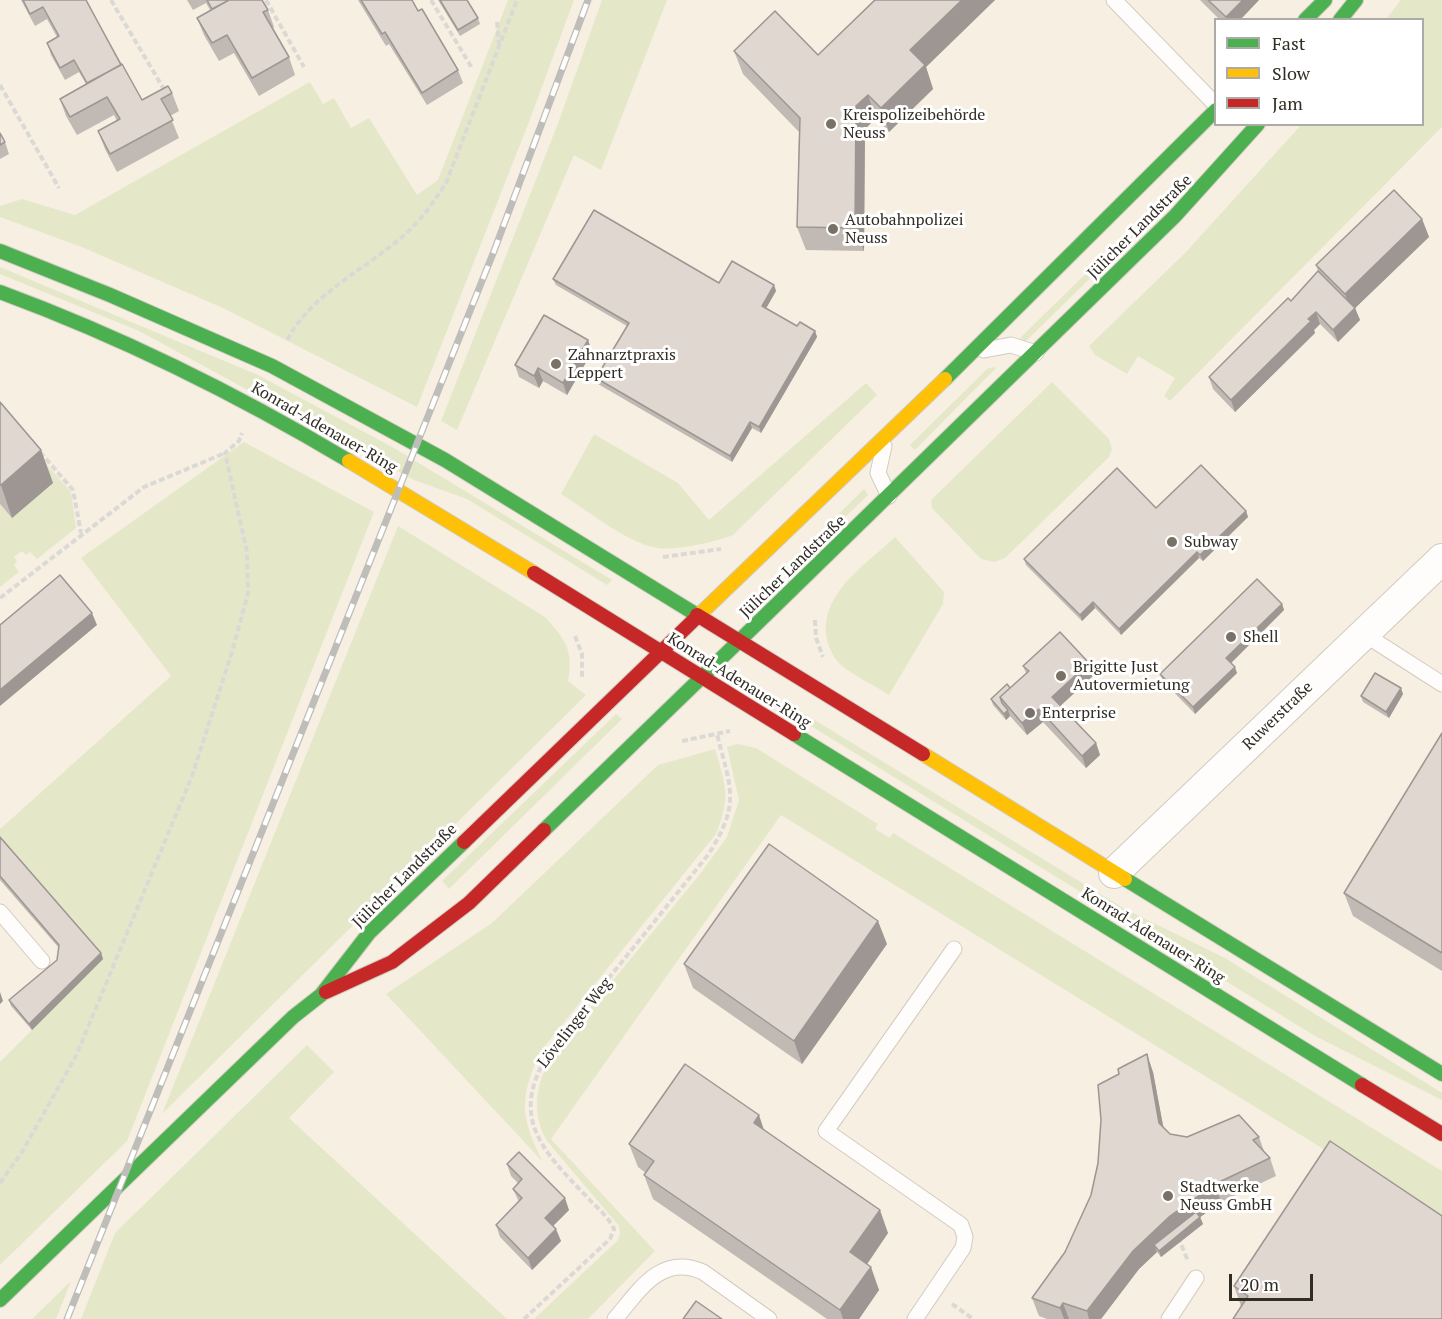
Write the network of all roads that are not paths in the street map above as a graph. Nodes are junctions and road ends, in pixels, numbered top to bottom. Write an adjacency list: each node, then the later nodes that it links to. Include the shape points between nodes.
1 (1114, 0): 6 (lane)
2 (1325, 0): 4 (main road)
3 (1356, 0): 5 (main road)
4 (1307, 18)
5 (1342, 18)
6 (1214, 104)
7 (1214, 111): 11 (main road, Jülicher Landstraße)
8 (1253, 131): 12 (main road, Jülicher Landstraße, via 1175,216)
9 (0, 251): 16 (main road, Konrad-Adenauer-Ring, via 272,366 445,460)
10 (0, 292): 19 (main road, Konrad-Adenauer-Ring, via 99,331 252,405 414,499)
11 (972, 353): 12 (lane, via 1011,345); 13 (main road, Jülicher Landstraße)
12 (1036, 353): 14 (main road, Jülicher Landstraße)
13 (889, 432): 14 (lane, via 878,473); 16 (main road, Jülicher Landstraße)
14 (889, 496): 18 (main road, Jülicher Landstraße)
15 (1442, 559): 17 (street, Ruwerstraße)
16 (698, 616): 18 (main road, Konrad-Adenauer-Ring); 19 (main road, Jülicher Landstraße)
17 (1364, 634): 21 (lane); 22 (street, Ruwerstraße)
18 (738, 642): 20 (main road, Jülicher Landstraße); 22 (main road, Konrad-Adenauer-Ring)
19 (660, 651): 20 (main road, Konrad-Adenauer-Ring); 26 (main road, Jülicher Landstraße, via 369,933)
20 (702, 678): 26 (main road, Jülicher Landstraße, via 469,903 392,962); 28 (main road, Konrad-Adenauer-Ring)
21 (1442, 684)
22 (1114, 873): 27 (main road, Konrad-Adenauer-Ring)
23 (0, 912): 25 (lane)
24 (954, 950): 33 (lane, via 826,1131 961,1225 964,1231 963,1248)
25 (42, 961)
26 (321, 995): 30 (main road, Jülicher Landstraße, via 284,1026)
27 (1442, 1074)
28 (1442, 1134)
29 (1196, 1278): 34 (lane)
30 (0, 1300)
31 (615, 1319): 32 (lane, via 657,1273 690,1266)
32 (769, 1319)
33 (915, 1319)
34 (1169, 1319)

